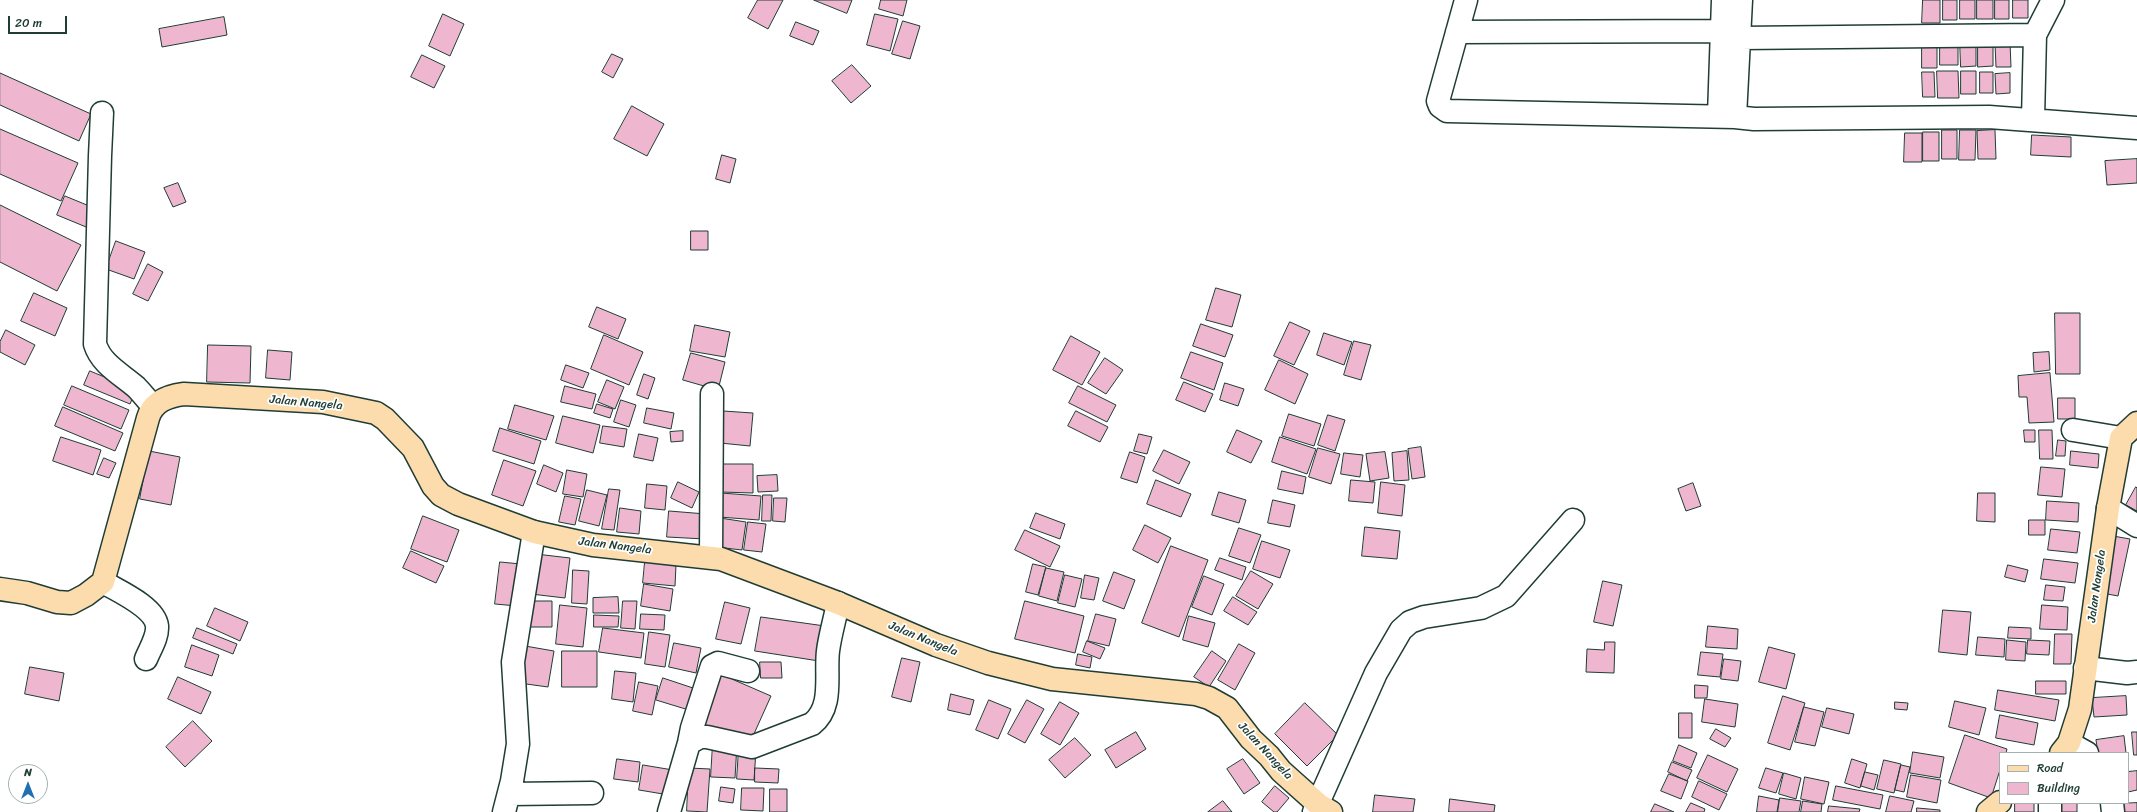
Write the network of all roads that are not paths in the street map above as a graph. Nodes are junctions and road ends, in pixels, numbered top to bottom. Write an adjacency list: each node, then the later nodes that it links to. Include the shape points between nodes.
1 (1466, 0): 5 (street)
2 (1723, 0): 6 (street)
3 (1741, 0): 6 (street)
4 (2053, 0): 7 (street)
5 (1456, 32): 6 (street); 9 (street, via 1438,101 1447,111)
6 (1731, 35): 7 (street); 9 (street)
7 (2035, 35): 10 (street)
8 (102, 113): 13 (street, via 95,344 106,363 138,389)
9 (1727, 117): 10 (street)
10 (2033, 119): 11 (street)
11 (2137, 128)
12 (712, 394): 21 (street)
13 (153, 406): 20 (main road, Jalan Nangela, via 167,398 184,394 323,402 376,413 413,448 433,486 441,495 458,504); 22 (main road, via 135,458)
14 (2137, 423): 16 (main road)
15 (2073, 430): 16 (street)
16 (2121, 438): 17 (main road, Jalan Nangela)
17 (2108, 508): 19 (street); 26 (main road, Jalan Nangela)
18 (1573, 520): 34 (street, via 1506,596 1481,608 1424,617 1410,622 1401,630 1376,673)
19 (2137, 526)
20 (534, 532): 21 (main road, Jalan Nangela, via 593,545); 32 (street, via 513,662 518,744)
21 (710, 556): 24 (main road, Jalan Nangela)
22 (103, 582): 23 (main road, via 71,603); 25 (street, via 153,615 157,627)
23 (0, 589)
24 (838, 603): 29 (street, via 829,645 828,697 817,720 752,747 707,737 700,737); 34 (main road, Jalan Nangela, via 936,645 995,665 1052,679 1196,694 1209,698 1227,708 1251,739)
25 (146, 659)
26 (2085, 668): 28 (street); 30 (main road, Jalan Nangela)
27 (748, 671): 29 (street, via 718,664 712,666)
28 (2137, 672)
29 (689, 743): 35 (street)
30 (2073, 750)
31 (592, 793): 32 (street)
32 (507, 803)
33 (1999, 803): 36 (main road)
34 (1321, 810)
35 (669, 812)
36 (1988, 812)

